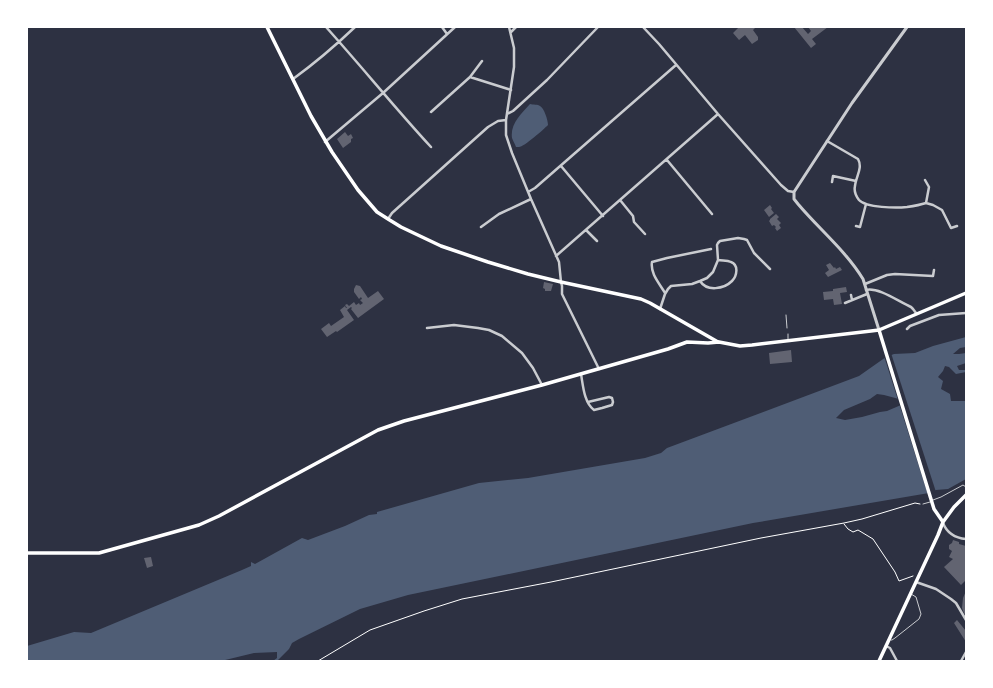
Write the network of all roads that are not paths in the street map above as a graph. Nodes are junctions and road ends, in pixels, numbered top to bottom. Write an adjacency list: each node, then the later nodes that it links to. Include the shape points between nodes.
1 (266, 27): 17 (main road)
2 (326, 27): 13 (street)
3 (354, 27): 13 (street)
4 (442, 27): 12 (street)
5 (455, 27): 12 (street)
6 (509, 27): 11 (street)
7 (516, 27): 11 (street)
8 (598, 27): 21 (street, via 547,80)
9 (643, 27): 15 (street)
10 (906, 27): 24 (street)
11 (511, 32): 18 (street, via 514,48)
12 (447, 34): 19 (street)
13 (340, 42): 17 (street); 19 (street)
14 (482, 61): 16 (street)
15 (676, 65): 22 (street); 28 (street)
16 (470, 77): 18 (street); 20 (street)
17 (293, 79): 25 (main road)
18 (511, 90): 21 (street)
19 (383, 93): 25 (street); 26 (street)
20 (431, 112)
21 (507, 114): 23 (street)
22 (718, 114): 27 (street); 33 (street, via 781,185)
23 (506, 120): 32 (street, via 506,135); 40 (street, via 488,127)
24 (827, 141): 30 (street, via 858,159 860,166); 33 (street)
25 (326, 142): 40 (main road, via 358,190 377,212)
26 (432, 147)
27 (666, 160): 35 (street); 38 (street)
28 (561, 166): 32 (street); 39 (street)
29 (925, 180): 36 (street, via 929,187)
30 (856, 181): 31 (street, via 833,176); 37 (street, via 854,187 859,200)
31 (832, 182)
32 (528, 192): 34 (street)
33 (794, 192): 54 (street, via 795,201 859,272)
34 (531, 199): 43 (street, via 499,214); 48 (street)
35 (620, 200): 39 (street); 45 (street)
36 (926, 203): 37 (street, via 902,207); 42 (street, via 942,210 950,228)
37 (866, 204): 41 (street, via 860,227)
38 (712, 214)
39 (602, 216): 44 (street)
40 (388, 219): 52 (main road, via 441,246)
41 (856, 226)
42 (957, 226)
43 (481, 227)
44 (586, 230): 46 (street); 48 (street)
45 (644, 234)
46 (597, 241)
47 (711, 249): 57 (street, via 652,262 652,271)
48 (556, 256): 52 (street)
49 (718, 260): 50 (street, via 717,247 720,241 744,239); 53 (street, via 713,272); 53 (street, via 734,264 736,269 733,280 712,288)
50 (770, 269)
51 (934, 270): 54 (street, via 933,276 895,274)
52 (561, 282): 62 (main road, via 641,299); 73 (street, via 562,294)
53 (700, 282): 57 (street, via 671,286)
54 (865, 284): 55 (street)
55 (866, 290): 58 (street); 64 (street, via 882,292 913,309)
56 (966, 293): 64 (main road)
57 (665, 294): 62 (street)
58 (868, 294): 60 (street); 69 (street)
59 (851, 295): 60 (street)
60 (852, 300): 61 (street)
61 (845, 303)
62 (660, 309): 71 (main road)
63 (966, 313): 68 (street, via 939,315)
64 (916, 314): 69 (main road)
65 (786, 315): 67 (lane)
66 (427, 328): 75 (street, via 454,325 489,330 502,336 522,353)
67 (787, 328)
68 (907, 329)
69 (879, 330): 72 (main road); 80 (main road, via 934,508)
70 (788, 334): 72 (lane)
71 (719, 342): 72 (main road, via 740,346); 73 (main road, via 688,342)
72 (789, 342)
73 (599, 369): 74 (main road)
74 (581, 374): 75 (main road); 76 (street)
75 (542, 385): 82 (main road, via 378,430 199,525 98,553)
76 (588, 402): 76 (street, via 594,410 612,405 613,402 609,397)
77 (966, 487): 79 (lane, via 963,485)
78 (966, 495): 80 (main road)
79 (923, 504)
80 (943, 522): 81 (street, via 949,533); 83 (main road)
81 (966, 539)
82 (27, 553)
83 (916, 582): 84 (main road); 85 (street, via 936,589 956,603)
84 (911, 594): 86 (main road); 86 (lane, via 916,597 921,614 919,619 895,638)
85 (966, 620)
86 (889, 639): 87 (main road)
87 (886, 646): 89 (main road); 90 (street, via 890,648)
88 (966, 652): 91 (street)
89 (879, 661)
90 (897, 661)
91 (961, 661)

